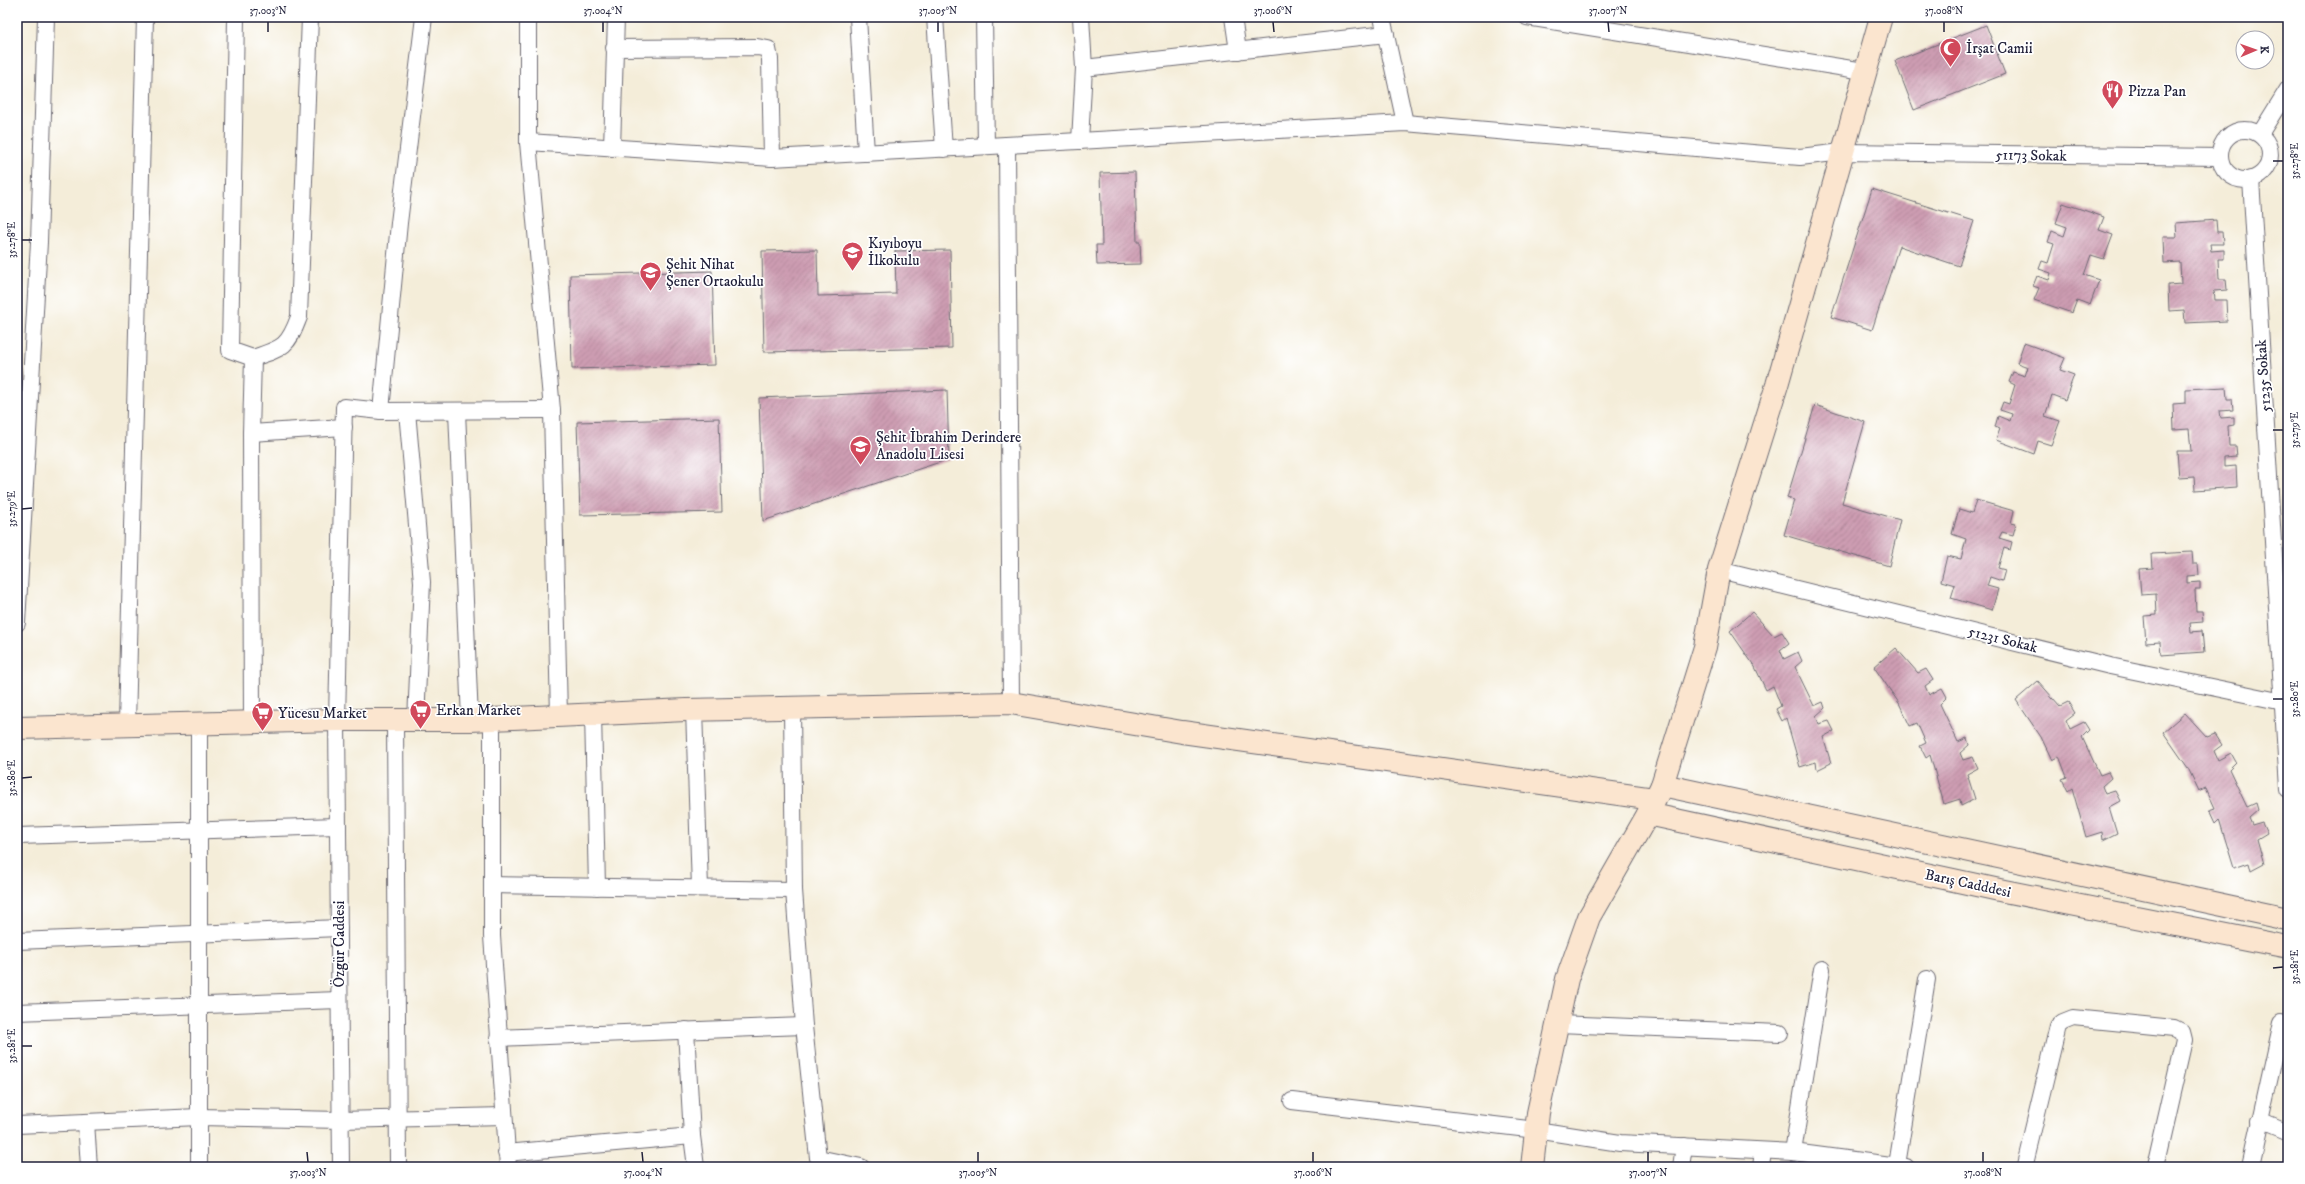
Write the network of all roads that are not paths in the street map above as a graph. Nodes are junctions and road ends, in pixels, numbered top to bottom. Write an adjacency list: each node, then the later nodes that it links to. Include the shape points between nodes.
1 (46, 17): 43 (street, via 39,242)
2 (145, 17): 56 (street)
3 (236, 17): 35 (street, via 230,350)
4 (310, 17): 35 (street, via 299,317 291,339 274,351)
5 (424, 17): 37 (street, via 399,223)
6 (528, 17): 25 (street)
7 (616, 17): 17 (street)
8 (858, 17): 31 (street)
9 (936, 17): 29 (street)
10 (984, 17): 27 (street)
11 (1081, 17): 19 (street)
12 (1233, 17): 18 (street)
13 (1382, 17): 16 (street)
14 (1527, 17): 20 (street)
15 (1881, 17): 20 (main road)
16 (1386, 34): 18 (street); 22 (street)
17 (614, 48): 28 (street); 33 (street, via 757,47 768,50)
18 (1238, 50): 19 (street)
19 (1084, 68): 24 (street)
20 (1864, 71): 30 (main road)
21 (2288, 89): 23 (street)
22 (1405, 123): 24 (street, 51173 Sokak); 30 (street, 51173 Sokak, via 1800,157)
23 (2260, 134): 32 (street, via 2245,130 2230,134 2220,149); 34 (street, via 2269,147 2269,162 2259,175)
24 (1080, 141): 26 (street, 51173 Sokak)
25 (528, 142): 28 (street, 51173 Sokak); 36 (street)
26 (1007, 145): 27 (street, 51173 Sokak); 45 (street)
27 (986, 146): 29 (street, 51173 Sokak)
28 (612, 148): 33 (street, 51173 Sokak)
29 (944, 149): 31 (street, 51173 Sokak)
30 (1842, 152): 32 (street, 51173 Sokak); 42 (main road, via 1777,385)
31 (866, 153): 33 (street, 51173 Sokak)
32 (2220, 157): 34 (street, via 2222,166 2231,175 2243,180)
33 (772, 158)
34 (2251, 179): 44 (street, 51235 Sokak)
35 (253, 358): 41 (street)
36 (552, 410): 39 (street); 49 (street)
37 (381, 411): 38 (street); 40 (street, Özgür Caddesi, via 344,408)
38 (407, 411): 39 (street); 53 (street, via 422,582)
39 (457, 411): 52 (street)
40 (344, 427): 41 (street); 51 (street, Özgür Caddesi)
41 (251, 433): 54 (street)
42 (1719, 570): 44 (street, 51231 Sokak, via 2110,666); 59 (main road, via 1705,646)
43 (17, 623)
44 (2286, 702): 58 (street, 51235 Sokak)
45 (1011, 703): 46 (main road); 59 (main road, via 1182,732)
46 (792, 707): 47 (main road); 66 (street)
47 (694, 710): 48 (main road); 65 (street)
48 (593, 714): 49 (main road); 64 (street)
49 (559, 716): 50 (main road)
50 (492, 719): 52 (main road); 63 (street)
51 (337, 720): 53 (main road); 54 (main road); 60 (street, Özgür Caddesi)
52 (470, 720): 53 (main road)
53 (405, 721): 86 (street)
54 (252, 722): 55 (main road)
55 (199, 723): 56 (main road); 61 (street)
56 (127, 724): 57 (main road)
57 (17, 728)
58 (2288, 789)
59 (1655, 799): 67 (main road); 71 (main road, Barış Cadddesi, via 2004,891); 77 (main road, via 1589,917 1567,979)
60 (338, 826): 61 (street); 68 (street, Özgür Caddesi)
61 (199, 832): 62 (street); 69 (street)
62 (17, 836)
63 (492, 885): 64 (street); 82 (street)
64 (597, 887): 65 (street)
65 (700, 888): 66 (street)
66 (794, 890): 79 (street)
67 (2288, 919)
68 (339, 928): 69 (street); 74 (street, Özgür Caddesi)
69 (199, 935): 70 (street); 75 (street)
70 (17, 941)
71 (2288, 947)
72 (1822, 969): 96 (street)
73 (1927, 978): 99 (street)
74 (339, 1000): 75 (street); 87 (street, Özgür Caddesi)
75 (199, 1006): 76 (street); 85 (street)
76 (17, 1012)
77 (1558, 1024): 81 (street); 91 (main road)
78 (2288, 1024): 88 (street, via 2282,1022)
79 (804, 1026): 80 (street); 105 (street, via 818,1158)
80 (686, 1030): 82 (street); 93 (street)
81 (1780, 1033)
82 (498, 1038): 84 (street)
83 (1292, 1101): 91 (street)
84 (504, 1116): 86 (street); 97 (street)
85 (199, 1117): 87 (street); 89 (street); 101 (street)
86 (397, 1118): 87 (street); 103 (street)
87 (340, 1120): 102 (street, Özgür Caddesi)
88 (2259, 1121): 92 (street); 112 (street)
89 (86, 1122): 90 (street); 100 (street)
90 (17, 1125)
91 (1536, 1130): 94 (street, via 1620,1143); 107 (main road)
92 (2288, 1133)
93 (692, 1136): 97 (street); 104 (street)
94 (1684, 1146): 95 (street); 108 (street)
95 (1764, 1151): 96 (street); 109 (street)
96 (1793, 1152): 98 (street)
97 (507, 1160)
98 (1870, 1165): 99 (street)
99 (1902, 1166)
100 (89, 1167)
101 (199, 1167)
102 (341, 1167)
103 (398, 1167)
104 (696, 1167)
105 (857, 1167): 106 (street)
106 (860, 1167)
107 (1532, 1167)
108 (1681, 1167)
109 (1761, 1167)
110 (2024, 1167): 111 (street, via 2058,1026 2073,1018 2174,1028 2182,1032 2184,1040)
111 (2155, 1167)
112 (2250, 1167)

